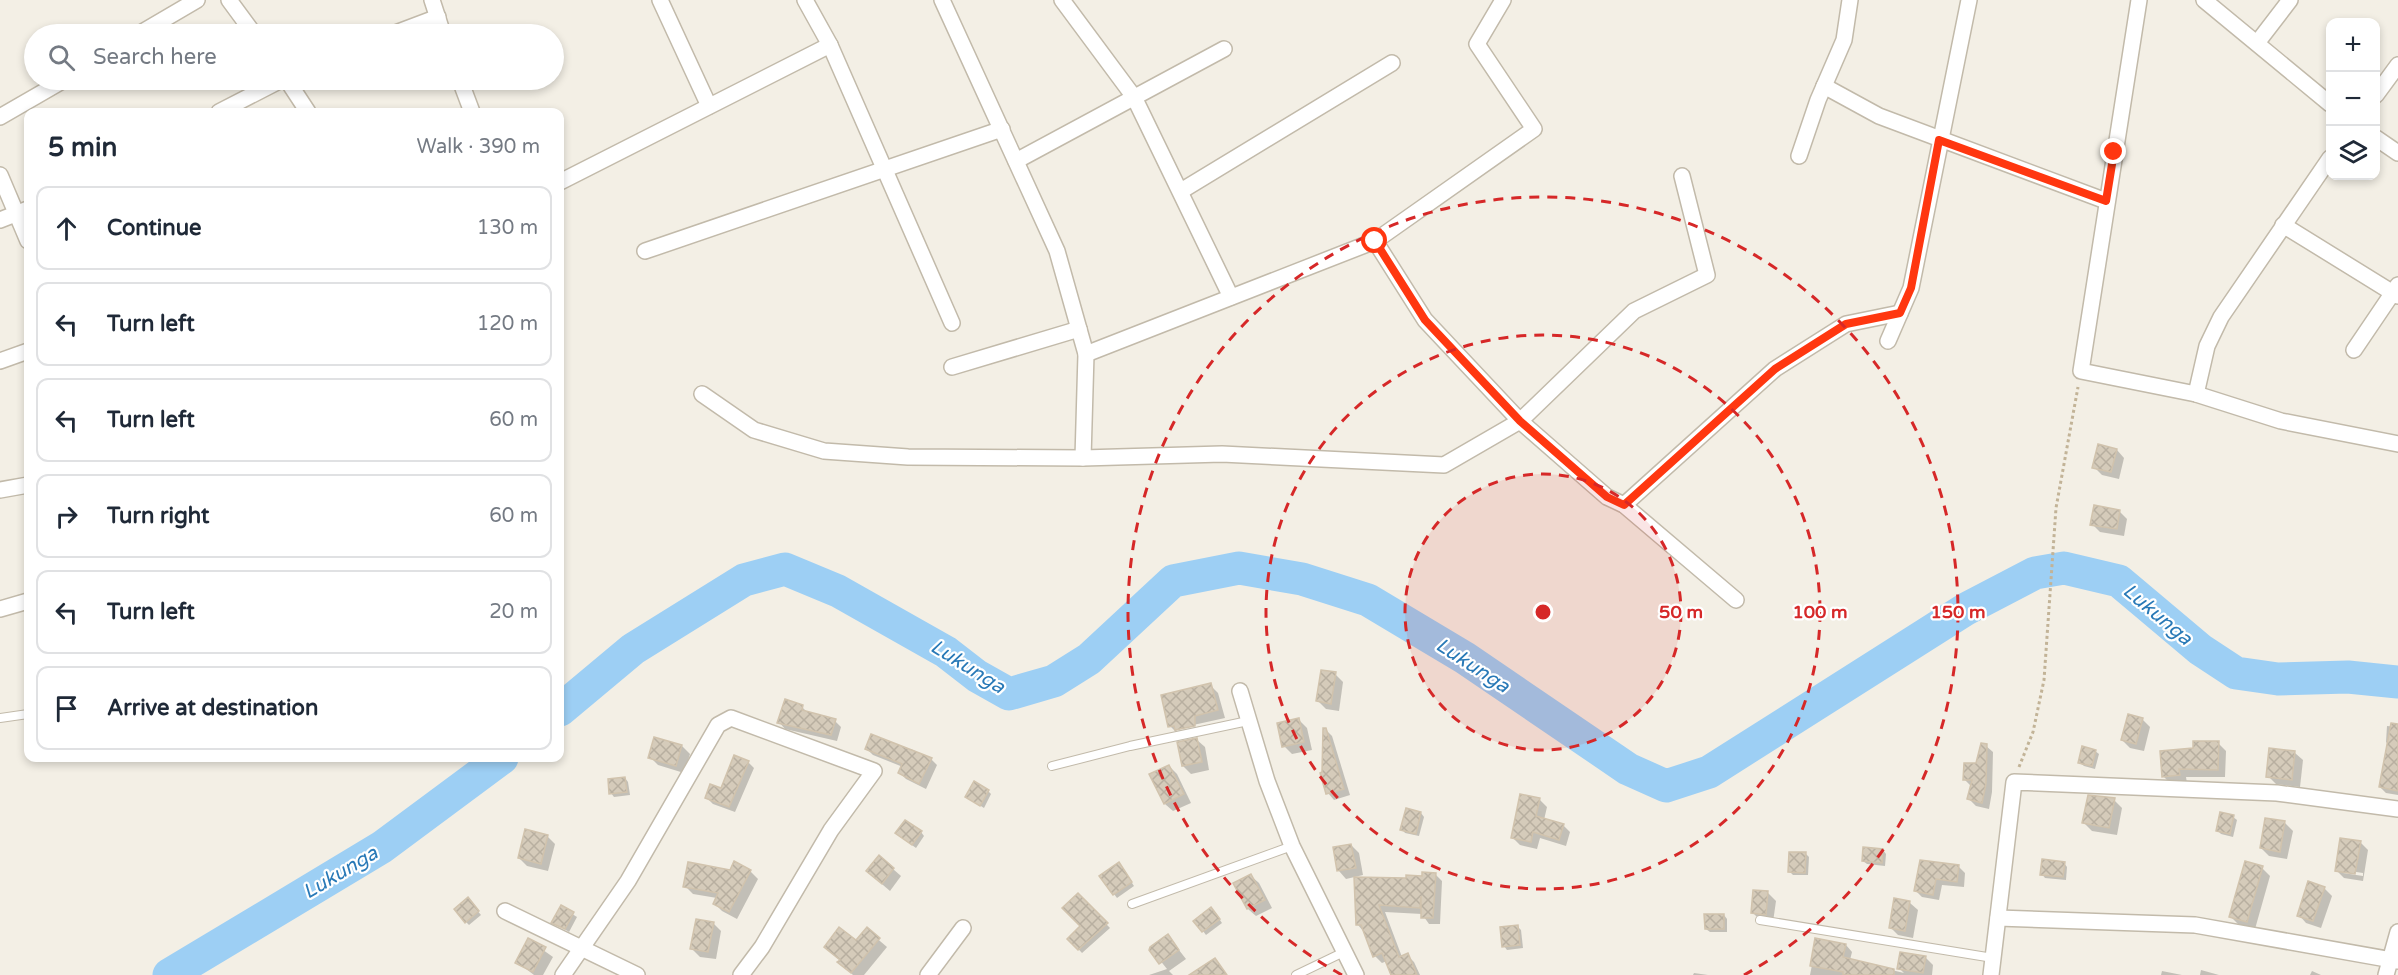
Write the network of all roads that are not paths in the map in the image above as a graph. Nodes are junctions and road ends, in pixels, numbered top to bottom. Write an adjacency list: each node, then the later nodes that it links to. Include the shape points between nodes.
1 (198, 0): 15 (street)
2 (229, 0): 16 (street)
3 (432, 0): 14 (street)
4 (660, 0): 32 (street)
5 (805, 0): 20 (street)
6 (942, 0): 37 (street)
7 (1062, 0): 30 (street)
8 (1503, 0): 53 (street, via 1477,44 1534,129)
9 (1850, 0): 24 (street, via 1844,40)
10 (1969, 0): 38 (street)
11 (2139, 0): 49 (street)
12 (2204, 0): 19 (street)
13 (2290, 0): 19 (street)
14 (438, 17): 17 (street); 18 (street)
15 (156, 24)
16 (247, 24)
17 (419, 24)
18 (440, 24)
19 (2257, 43): 31 (street)
20 (830, 45): 32 (street); 44 (street)
21 (1224, 49): 30 (street)
22 (1392, 63): 48 (street)
23 (2398, 65): 29 (street)
24 (1824, 86): 38 (street, via 1879,116); 41 (street)
25 (47, 90): 36 (street)
26 (262, 90): 33 (street)
27 (294, 90): 34 (street)
28 (464, 90): 35 (street)
29 (2380, 90)
30 (1134, 97): 42 (street); 48 (street)
31 (2326, 100)
32 (709, 106): 47 (street)
33 (227, 108)
34 (305, 108)
35 (470, 108)
36 (0, 117)
37 (1002, 129): 42 (street); 44 (street)
38 (1939, 140): 49 (street); 57 (street, via 1911,288)
39 (2380, 141): 40 (street)
40 (2398, 153)
41 (1799, 156)
42 (1016, 161): 59 (street, via 1057,251)
43 (2326, 165): 52 (street)
44 (884, 168): 54 (street); 58 (street)
45 (0, 175): 50 (street)
46 (1682, 176): 68 (street, via 1707,275 1634,311)
47 (564, 180)
48 (1181, 191): 56 (street)
49 (2106, 201): 67 (street, via 2081,371)
50 (23, 212): 51 (street)
51 (0, 220)
52 (2283, 225): 55 (street); 67 (street, via 2221,317 2207,346)
53 (1375, 241): 56 (street); 68 (street, via 1425,320)
54 (645, 251)
55 (2396, 291): 61 (street)
56 (1231, 297): 63 (street)
57 (1900, 313): 60 (street); 73 (street, via 1846,324 1775,369)
58 (952, 323)
59 (1079, 329): 63 (street); 65 (street)
60 (1888, 341)
61 (2354, 350)
62 (24, 352): 64 (street)
63 (1086, 354): 70 (street)
64 (0, 361)
65 (952, 367)
66 (702, 394): 70 (street, via 754,430 824,451 908,457)
67 (2196, 394): 69 (street, via 2281,421)
68 (1520, 421): 70 (street, via 1443,465 1222,454); 73 (street, via 1607,497)
69 (2398, 444)
70 (1083, 458)
71 (24, 486): 72 (street)
72 (0, 490)
73 (1624, 505): 74 (street)
74 (1736, 600)
75 (24, 602): 76 (street)
76 (0, 609)
77 (1240, 691): 80 (street)
78 (24, 715): 79 (lane)
79 (0, 718)
80 (1248, 721): 81 (lane); 83 (street)
81 (1052, 766)
82 (2398, 809): 86 (street, via 2277,793 2014,782)
83 (1292, 846): 84 (lane); 91 (street)
84 (1132, 904)
85 (505, 910): 90 (street)
86 (1998, 918): 92 (street); 93 (street, via 2195,925)
87 (1760, 921): 92 (lane)
88 (963, 928): 97 (street)
89 (2398, 932): 93 (street)
90 (581, 949): 94 (street); 95 (street); 96 (street, via 628,881 717,725 731,718 874,771 831,830 762,947)
91 (1346, 951): 98 (lane); 99 (street)
92 (1994, 958): 100 (street)
93 (2391, 966)
94 (563, 975)
95 (637, 975)
96 (741, 975)
97 (928, 975)
98 (1296, 975)
99 (1356, 975)
100 (1991, 975)

